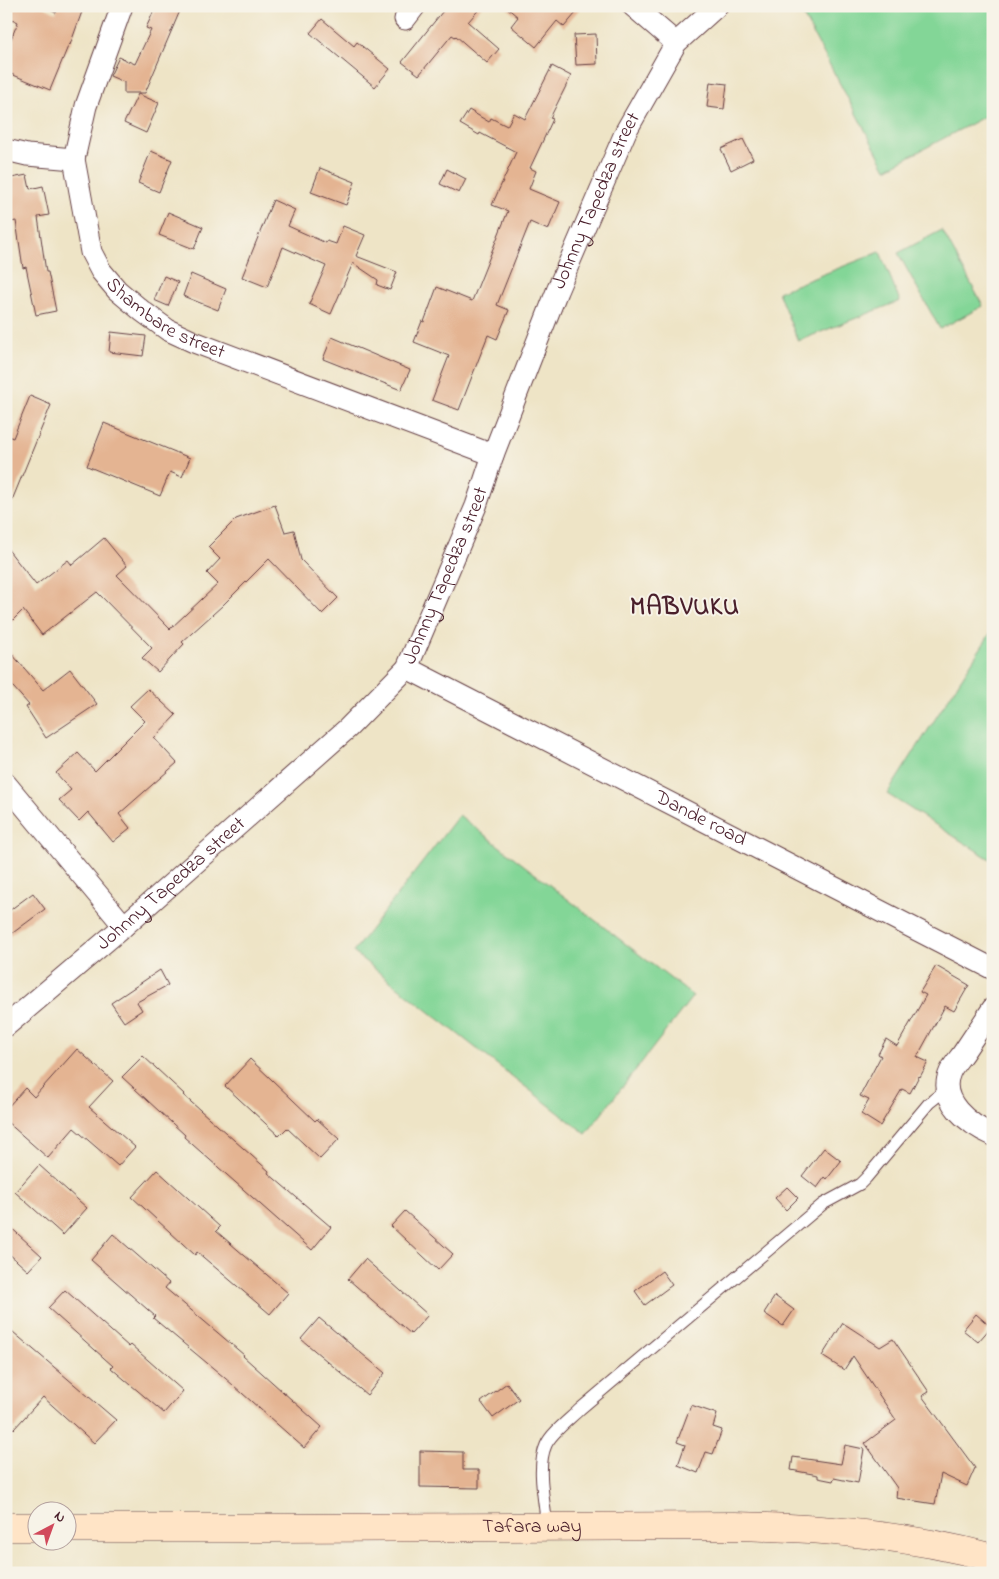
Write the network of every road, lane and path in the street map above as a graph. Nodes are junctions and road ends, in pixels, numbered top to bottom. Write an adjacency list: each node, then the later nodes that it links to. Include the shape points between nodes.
1 (122, 6): 6 (street, Shambare street, via 86,106)
2 (633, 6): 4 (street)
3 (717, 6): 4 (street, Johnny Tapedza street)
4 (676, 43): 7 (street, Johnny Tapedza street, via 626,131 603,182)
5 (6, 150): 6 (street)
6 (74, 159): 7 (street, Shambare street, via 96,264 117,290 168,330)
7 (493, 455): 8 (street, Johnny Tapedza street, via 476,506)
8 (407, 668): 10 (street, Johnny Tapedza street, via 348,728); 11 (street, Dande road)
9 (6, 784): 10 (street)
10 (124, 926): 13 (street, Johnny Tapedza street)
11 (993, 969)
12 (993, 1008): 14 (street, via 950,1072)
13 (6, 1026)
14 (948, 1088): 15 (street, via 957,1110); 17 (lane, via 929,1103 860,1184 823,1204 580,1409 549,1440 541,1467)
15 (993, 1136)
16 (6, 1527): 18 (street)
17 (547, 1527): 19 (street, Tafara way); 20 (street, Tafara way, via 805,1528 919,1542)
18 (28, 1528)
19 (78, 1528)
20 (993, 1558)

